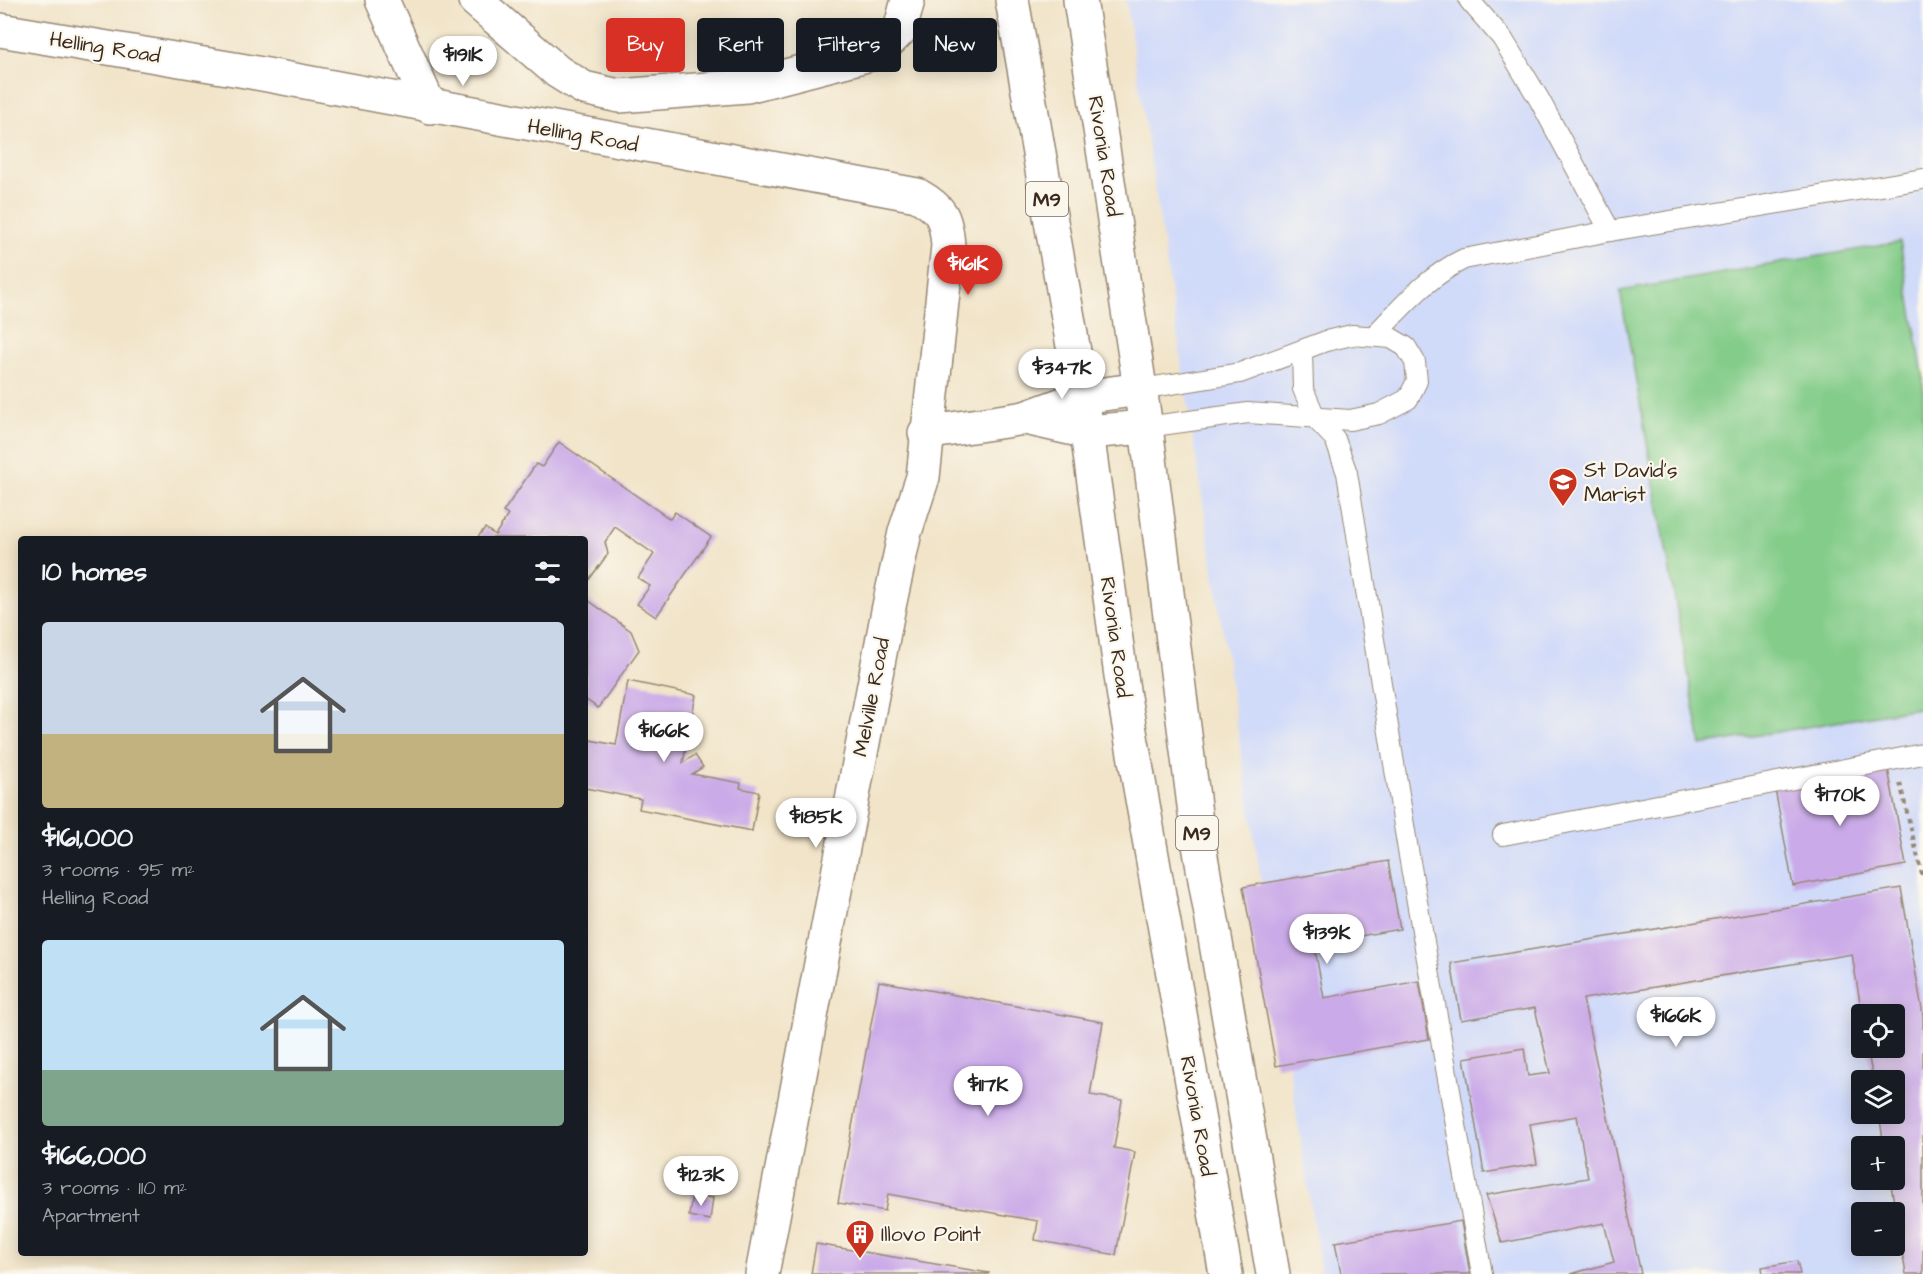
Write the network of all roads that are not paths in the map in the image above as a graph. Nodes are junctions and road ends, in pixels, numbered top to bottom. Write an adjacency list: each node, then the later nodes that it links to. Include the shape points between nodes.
1 (382, 0): 8 (street)
2 (475, 0): 3 (street, via 558,72 584,88 619,96 747,86 878,52 900,30)
3 (908, 0)
4 (1012, 0): 14 (street, Rivonia Road / M9)
5 (1080, 0): 13 (street, Rivonia Road / M9)
6 (1469, 0): 10 (lane, via 1515,58)
7 (0, 30): 8 (street, Helling Road)
8 (430, 107): 19 (street, Helling Road, via 917,195 936,206 947,224 948,246)
9 (1923, 179): 10 (lane)
10 (1610, 231): 11 (lane, via 1464,259 1426,282)
11 (1375, 334): 12 (lane, via 1326,341); 16 (lane, via 1406,347 1415,362 1417,381 1408,399 1379,414 1350,420)
12 (1302, 351): 13 (lane, via 1240,373); 16 (lane, via 1303,389)
13 (1141, 389): 14 (street); 17 (street, Rivonia Road / M9)
14 (1083, 397): 15 (street); 18 (street, Rivonia Road / M9)
15 (1025, 418): 18 (street); 19 (street)
16 (1316, 419): 17 (lane, via 1248,413); 25 (lane, via 1335,439 1347,473)
17 (1146, 427): 18 (street); 24 (street, Rivonia Road / M9, via 1199,845)
18 (1087, 432): 23 (street, Rivonia Road / M9, via 1124,697)
19 (925, 433): 22 (street, Melville Road, via 922,477 888,611)
20 (1923, 754): 21 (lane)
21 (1503, 836)
22 (762, 1274)
23 (1226, 1274)
24 (1273, 1274)
25 (1482, 1274)

